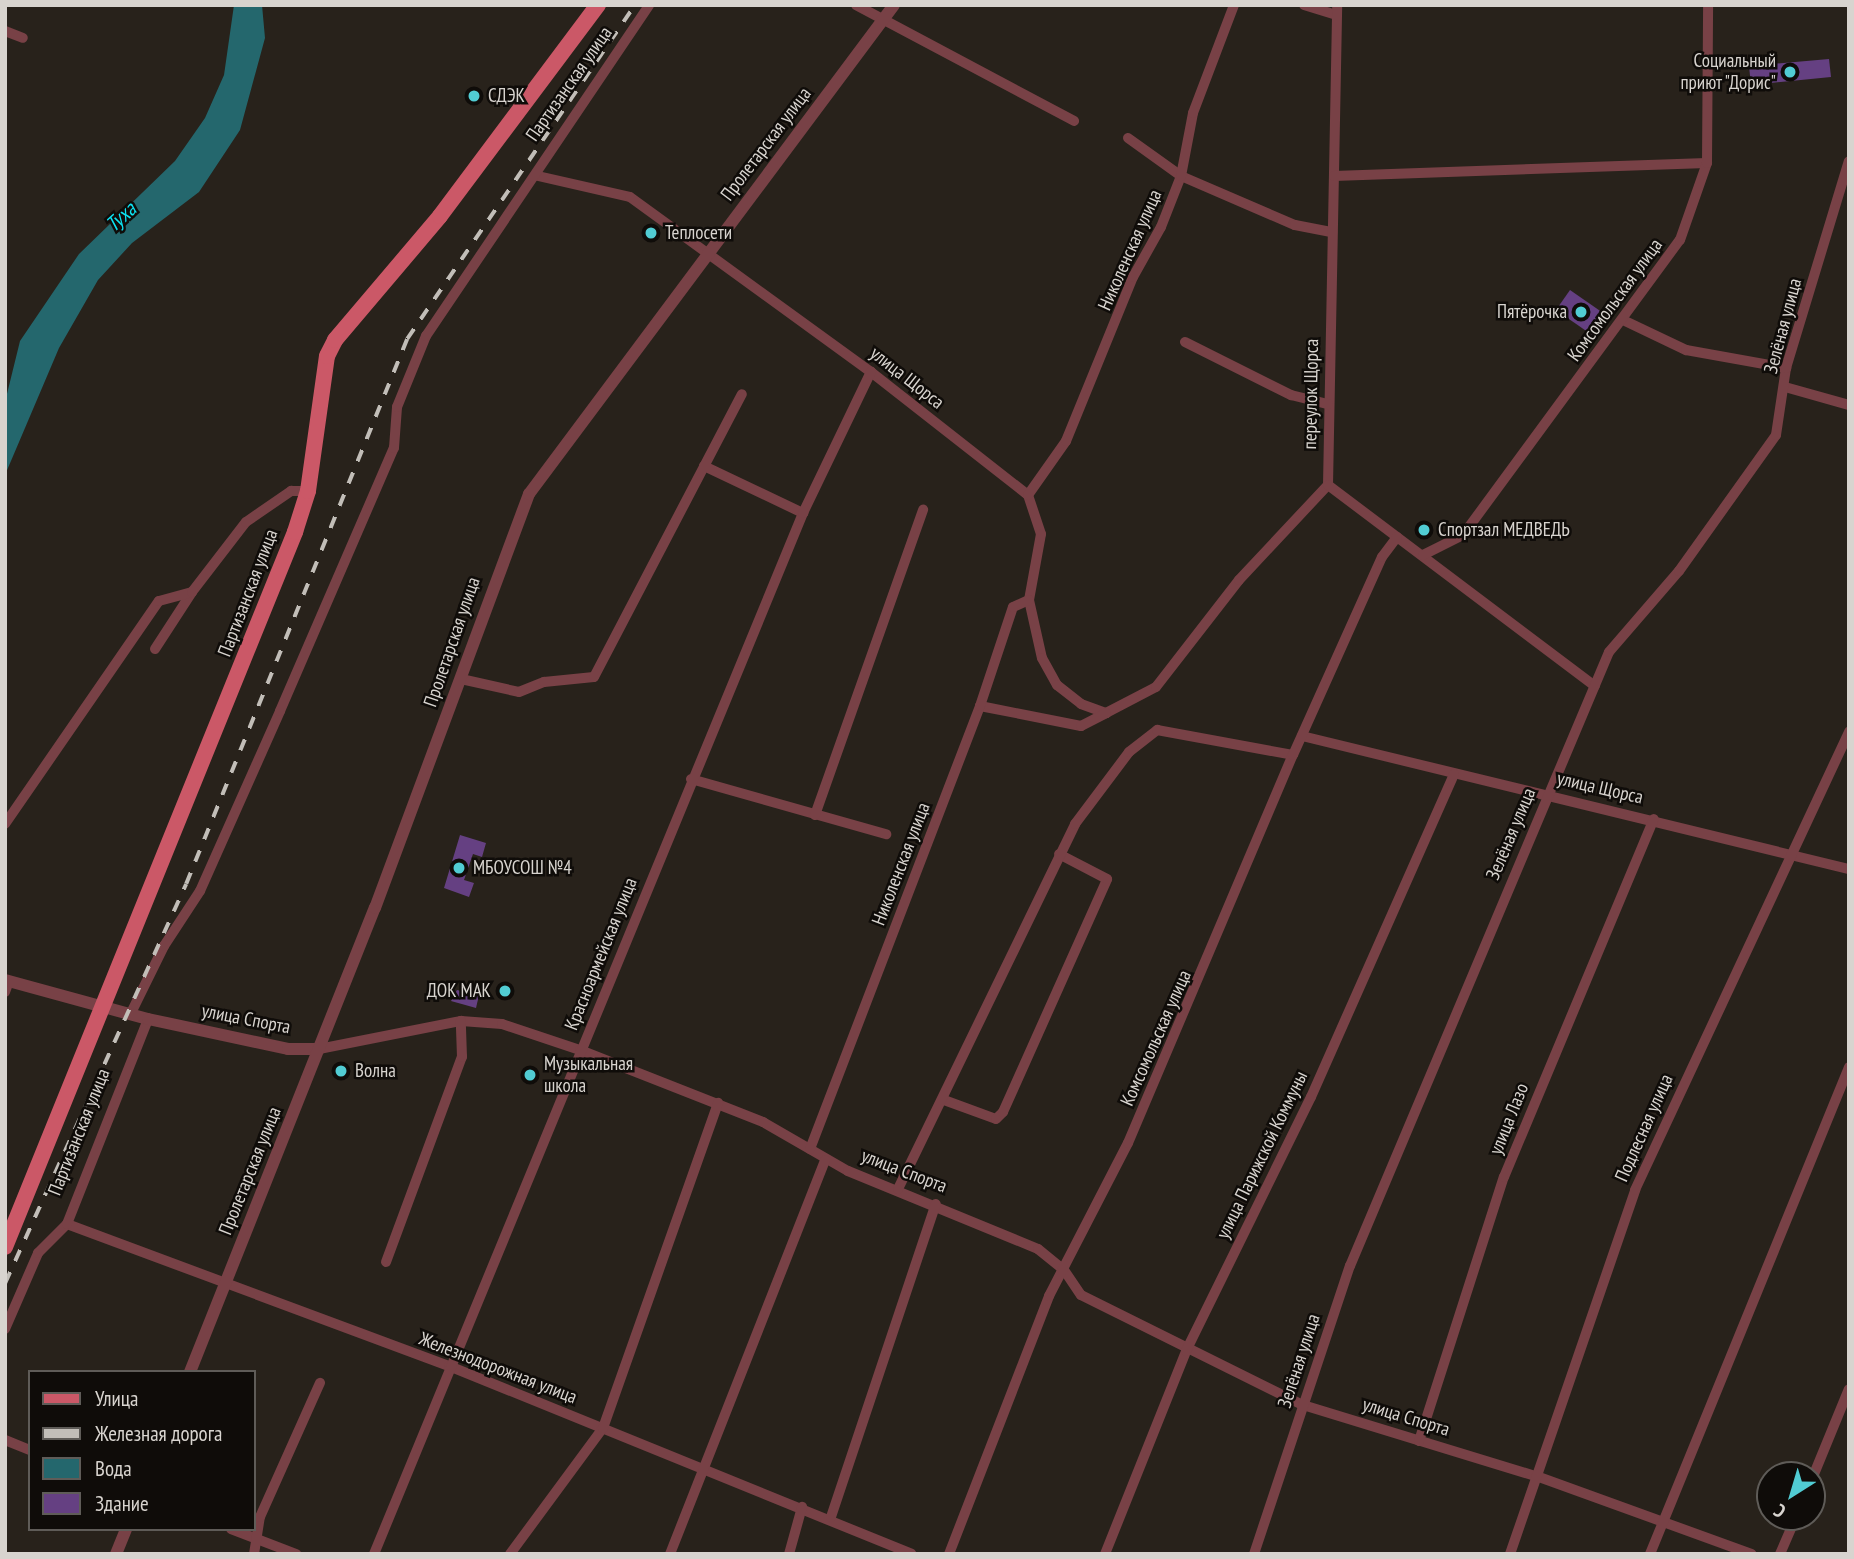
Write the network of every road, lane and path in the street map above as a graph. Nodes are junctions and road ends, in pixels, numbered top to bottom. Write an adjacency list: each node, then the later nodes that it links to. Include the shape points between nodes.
1 (598, 5): 31 (main road, Партизанская улица, via 440,216 335,340 327,356)
2 (649, 5): 16 (street, Партизанская улица, via 543,158)
3 (856, 5): 9 (street)
4 (894, 5): 9 (street, Пролетарская улица)
5 (1234, 5): 17 (street, Николенская улица, via 1193,113)
6 (1304, 5): 8 (street)
7 (1708, 5): 15 (street, Комсомольская улица)
8 (1337, 10): 18 (street, переулок Щорса)
9 (882, 21): 12 (street); 20 (street, Пролетарская улица)
10 (5, 31): 11 (street)
11 (23, 38)
12 (1074, 121)
13 (1128, 138): 17 (street)
14 (1849, 162): 23 (street, Зелёная улица)
15 (1707, 163): 18 (street); 21 (street, Комсомольская улица, via 1680,240)
16 (538, 176): 20 (street, улица Щорса, via 630,197); 59 (street, Партизанская улица, via 494,228 426,336 397,407 394,448 342,558 280,711 200,891 163,946)
17 (1181, 176): 19 (street, via 1295,225); 32 (street, Николенская улица, via 1066,441)
18 (1334, 176): 19 (street, переулок Щорса)
19 (1332, 232): 27 (street, переулок Щорса)
20 (710, 252): 24 (street, улица Щорса); 40 (street, Пролетарская улица, via 529,494)
21 (1623, 320): 23 (street, via 1686,350); 36 (street, Комсомольская улица, via 1463,535)
22 (1185, 342): 27 (street, via 1292,395)
23 (1786, 368): 25 (street, Зелёная улица)
24 (871, 372): 32 (street, улица Щорса); 34 (street, Красноармейская улица)
25 (1785, 387): 28 (street); 41 (street, Зелёная улица, via 1776,435 1679,571 1609,652)
26 (742, 394): 29 (street)
27 (1328, 404): 30 (street, переулок Щорса)
28 (1849, 405)
29 (704, 466): 34 (street); 40 (street, via 594,677 544,682 519,692)
30 (1328, 485): 35 (street); 43 (street, via 1239,580 1156,687)
31 (308, 491): 37 (street, via 291,491 246,522); 58 (main road, Партизанская улица)
32 (1028, 495): 38 (street, via 1041,534)
33 (923, 510): 50 (street)
34 (803, 513): 48 (street, Красноармейская улица)
35 (1397, 537): 36 (street); 45 (street, Комсомольская улица, via 1382,557)
36 (1423, 555): 41 (street)
37 (192, 593): 39 (street); 52 (street, via 159,601)
38 (1029, 600): 42 (street, Николенская улица, via 1013,607); 43 (street, via 1042,658 1057,685 1081,705)
39 (155, 649)
40 (461, 679): 62 (street, Пролетарская улица)
41 (1595, 686): 49 (street, Зелёная улица)
42 (980, 706): 43 (street, via 1081,726); 67 (street, Николенская улица)
43 (1107, 712)
44 (1849, 732): 55 (street, Подлесная улица)
45 (1302, 736): 46 (street, Комсомольская улица); 47 (street, улица Щорса)
46 (1293, 755): 54 (street, via 1157,730 1129,752 1074,824); 74 (street, Комсомольская улица, via 1202,977)
47 (1454, 774): 49 (street, улица Щорса); 77 (street, улица Парижской Коммуны, via 1311,1097)
48 (691, 779): 50 (street); 63 (street, Красноармейская улица)
49 (1547, 794): 51 (street, улица Щорса); 82 (street, Зелёная улица, via 1415,1102 1325,1332)
50 (815, 815): 53 (street)
51 (1654, 819): 55 (street, улица Щорса); 85 (street, улица Лазо, via 1504,1177)
52 (5, 824)
53 (886, 834)
54 (1059, 854): 65 (street); 65 (street, via 1107,879 1003,1112 996,1119)
55 (1796, 854): 56 (street, улица Щорса); 89 (street, Подлесная улица, via 1635,1190)
56 (1849, 869)
57 (6, 985): 58 (street, улица Спорта)
58 (105, 1004): 59 (street, улица Спорта); 72 (main road, Партизанская улица)
59 (131, 1013): 60 (street, улица Спорта)
60 (148, 1018): 62 (street, улица Спорта, via 288,1049); 71 (street, Партизанская улица)
61 (461, 1021): 62 (street, улица Спорта); 63 (street, улица Спорта, via 502,1024); 73 (street, via 462,1057)
62 (319, 1049): 75 (street, Пролетарская улица)
63 (580, 1050): 66 (street, улица Спорта); 78 (street, Красноармейская улица)
64 (1849, 1067): 92 (street)
65 (944, 1100): 69 (street)
66 (718, 1103): 67 (street, улица Спорта); 83 (street)
67 (810, 1149): 68 (street, улица Спорта)
68 (825, 1160): 69 (street, улица Спорта); 88 (street)
69 (898, 1189): 70 (street, улица Спорта)
70 (936, 1203): 74 (street, улица Спорта, via 1038,1249); 91 (street)
71 (67, 1224): 75 (street, Железнодорожная улица); 76 (street, Партизанская улица, via 38,1252)
72 (5, 1247)
73 (386, 1262)
74 (1064, 1270): 77 (street, улица Спорта, via 1081,1294); 105 (street, Комсомольская улица, via 1049,1296)
75 (226, 1282): 78 (street, Железнодорожная улица); 79 (street, Пролетарская улица)
76 (5, 1329)
77 (1186, 1350): 82 (street, улица Спорта); 106 (street, улица Парижской Коммуны)
78 (449, 1366): 83 (street, Железнодорожная улица); 100 (street, Красноармейская улица)
79 (191, 1370)
80 (320, 1383): 96 (street, via 260,1517)
81 (1849, 1389): 87 (street)
82 (1303, 1405): 85 (street, улица Спорта); 107 (street, Зелёная улица)
83 (603, 1428): 88 (street, Железнодорожная улица); 101 (street)
84 (5, 1440): 86 (street)
85 (1419, 1441): 89 (street, улица Спорта)
86 (28, 1449)
87 (1819, 1461)
88 (704, 1472): 90 (street, Железнодорожная улица); 102 (street)
89 (1539, 1477): 92 (street, улица Спорта); 108 (street, Подлесная улица)
90 (802, 1507): 91 (street, Железнодорожная улица); 103 (street)
91 (831, 1517): 104 (street, Железнодорожная улица)
92 (1665, 1523): 109 (street); 110 (street, улица Спорта)
93 (125, 1531): 97 (street)
94 (236, 1531): 96 (street)
95 (1790, 1531): 111 (street)
96 (256, 1539): 98 (street); 99 (street)
97 (116, 1554)
98 (254, 1554)
99 (296, 1554)
100 (373, 1554)
101 (510, 1554)
102 (670, 1554)
103 (789, 1554)
104 (911, 1554)
105 (949, 1554)
106 (1105, 1554)
107 (1254, 1554)
108 (1510, 1554)
109 (1650, 1554)
110 (1752, 1554)
111 (1780, 1554)

